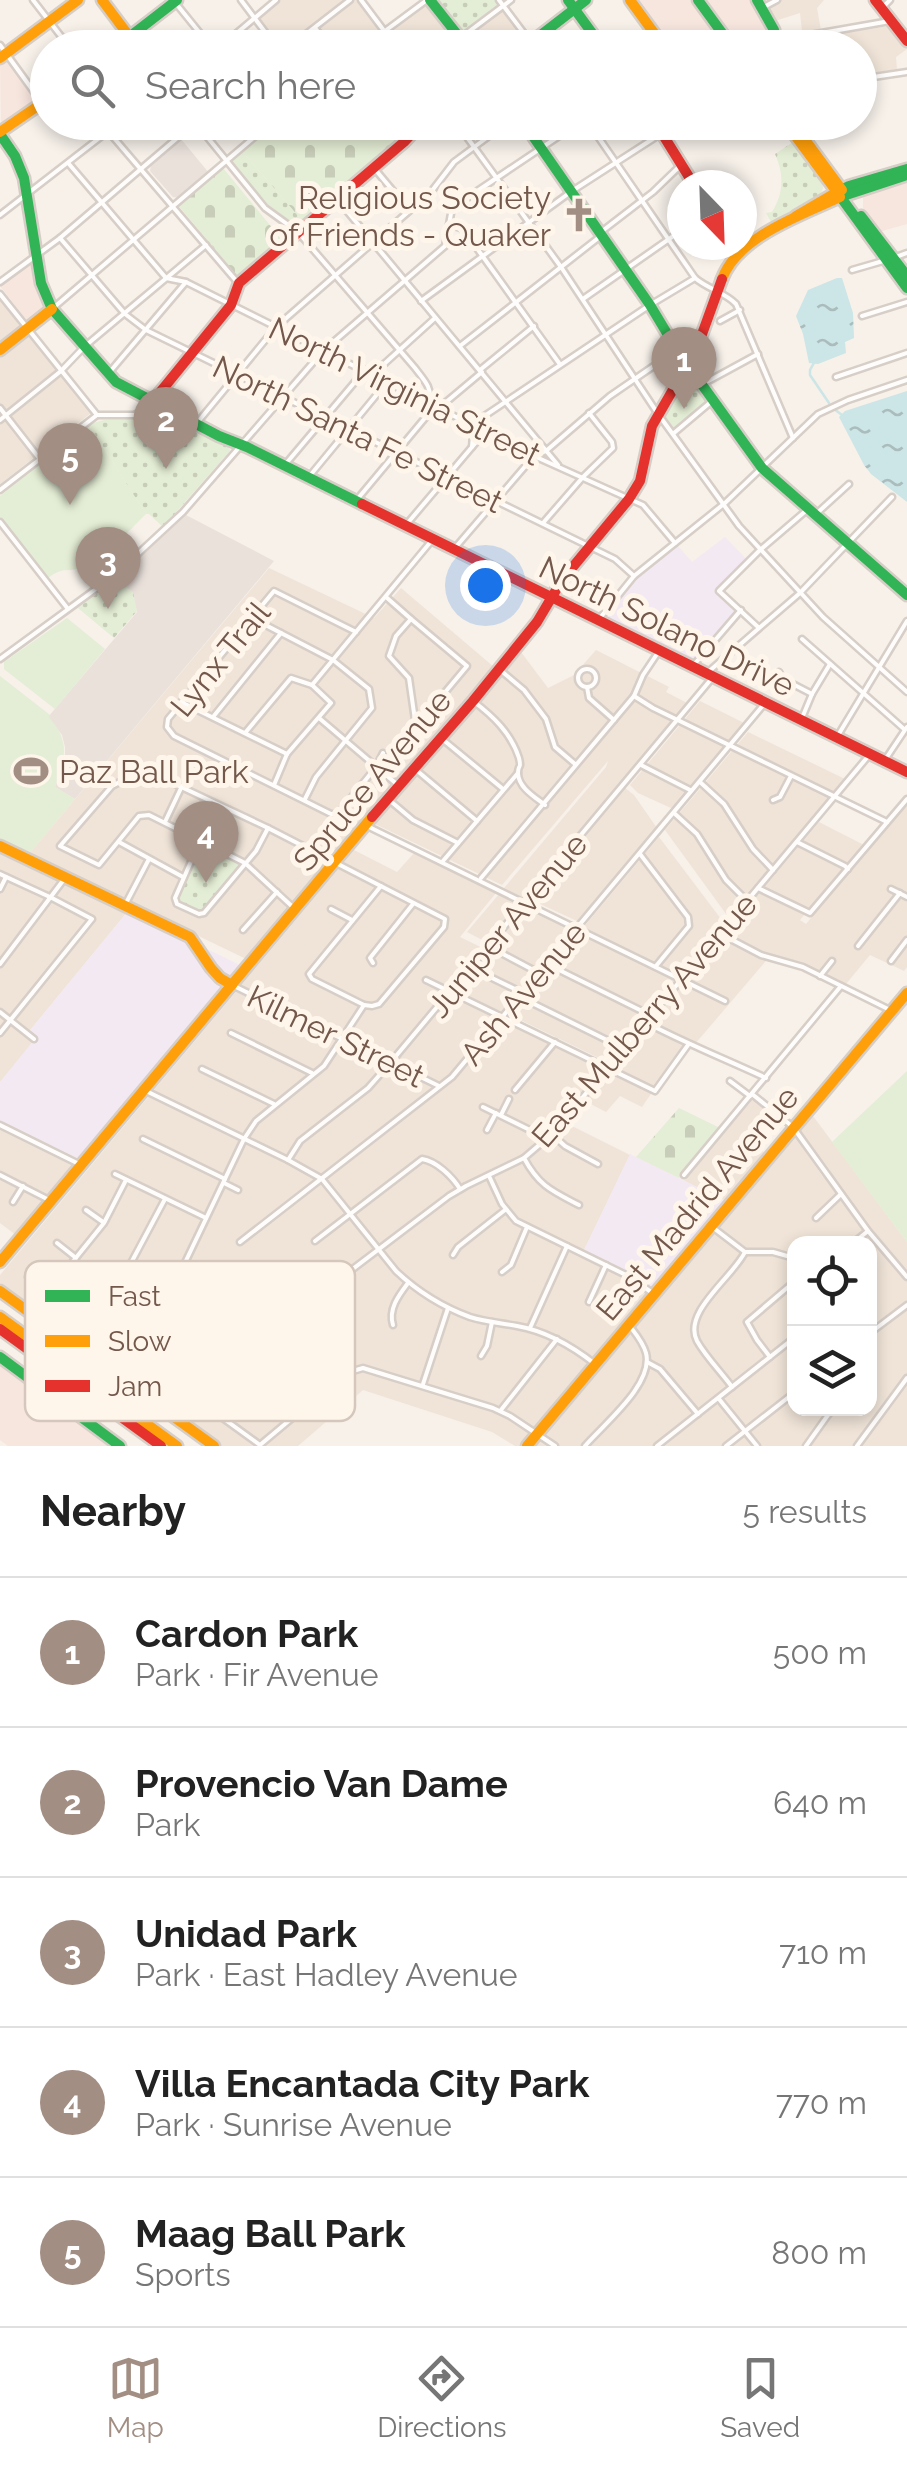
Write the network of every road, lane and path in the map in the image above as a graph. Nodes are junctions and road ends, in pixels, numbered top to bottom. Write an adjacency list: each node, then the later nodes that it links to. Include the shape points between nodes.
1 (33, 0): 22 (street)
2 (78, 0): 22 (main road)
3 (102, 0): 26 (main road)
4 (241, 0): 20 (street)
5 (276, 0): 20 (street)
6 (350, 0): 23 (street)
7 (361, 0): 33 (street)
8 (429, 0): 34 (street); 35 (main road)
9 (499, 0): 19 (street)
10 (511, 0): 19 (street)
11 (586, 0): 17 (main road)
12 (630, 0): 40 (main road)
13 (698, 0): 41 (main road)
14 (777, 0): 18 (street)
15 (175, 1): 27 (main road); 28 (street)
16 (882, 3): 21 (main road)
17 (571, 4): 38 (main road); 39 (main road)
18 (759, 4): 42 (main road)
19 (504, 6): 36 (street); 37 (street)
20 (254, 17): 29 (street); 30 (street)
21 (891, 20): 43 (street); 45 (main road)
22 (50, 21): 24 (main road); 25 (street)
23 (314, 27): 31 (street); 32 (street)
24 (36, 30)
25 (57, 30)
26 (124, 30)
27 (137, 30)
28 (198, 30)
29 (239, 30)
30 (264, 30)
31 (310, 30)
32 (316, 30)
33 (384, 30)
34 (386, 30)
35 (454, 30)
36 (477, 30)
37 (520, 30)
38 (546, 30)
39 (590, 30)
40 (651, 30)
41 (719, 30)
42 (774, 30)
43 (845, 30)
44 (30, 34): 46 (main road)
45 (905, 35)
46 (2, 52): 49 (street)
47 (907, 72): 48 (street)
48 (877, 76)
49 (30, 84)
50 (30, 112): 51 (main road)
51 (0, 133): 67 (main road)
52 (97, 140): 72 (street)
53 (116, 140): 75 (street)
54 (176, 140): 75 (street)
55 (209, 140): 70 (street)
56 (251, 140): 70 (street)
57 (405, 140): 74 (main road)
58 (468, 140): 68 (street)
59 (484, 140): 68 (street)
60 (536, 140): 69 (main road)
61 (554, 140): 69 (street)
62 (600, 140): 71 (street)
63 (644, 140): 71 (street)
64 (666, 140): 73 (main road)
65 (800, 140): 78 (main road)
66 (801, 140): 82 (main road)
67 (6, 147): 83 (main road)
68 (474, 148): 79 (street); 90 (street)
69 (542, 148): 79 (street); 81 (main road)
70 (226, 162): 88 (street); 95 (street, via 265,208)
71 (616, 163): 81 (street); 86 (street)
72 (69, 164): 83 (street); 87 (street)
73 (682, 164): 76 (main road); 86 (street)
74 (374, 168): 84 (main road); 90 (street)
75 (141, 169): 87 (street); 88 (street)
76 (685, 170)
77 (907, 172): 80 (main road); 82 (main road)
78 (824, 175): 82 (main road); 85 (main road)
79 (497, 178): 93 (street); 94 (street, via 452,208)
80 (869, 186): 82 (main road); 89 (main road, via 857,198)
81 (572, 191): 93 (street); 96 (main road)
82 (841, 193): 85 (main road); 89 (main road); 92 (main road); 107 (main road)
83 (28, 196): 91 (street); 105 (main road)
84 (337, 199): 95 (main road); 102 (street)
85 (822, 200): 92 (main road)
86 (642, 201): 96 (street); 97 (street)
87 (102, 203): 98 (street); 100 (street)
88 (173, 207): 100 (street); 103 (street)
89 (857, 210): 107 (main road)
90 (410, 211): 102 (street)
91 (0, 216)
92 (795, 217): 99 (main road)
93 (530, 222): 106 (street); 110 (street)
94 (449, 224): 106 (street, via 464,230); 118 (street, via 444,246)
95 (298, 232): 113 (street); 121 (main road)
96 (602, 234): 110 (street); 111 (main road)
97 (667, 237)
98 (60, 238): 105 (street); 114 (street, North Santa Fe Street)
99 (757, 239)
100 (134, 241): 114 (street); 116 (street)
101 (667, 241): 111 (street)
102 (372, 243): 113 (street); 118 (street)
103 (206, 245): 116 (street); 121 (street)
104 (907, 253): 107 (street)
105 (36, 256): 119 (street); 131 (main road)
106 (484, 257): 126 (street); 127 (street)
107 (890, 259): 112 (street); 115 (main road); 122 (main road)
108 (683, 260): 117 (street)
109 (730, 260): 123 (main road, Spruce Avenue)
110 (561, 267): 125 (street); 127 (street)
111 (625, 270): 125 (street); 130 (main road)
112 (852, 270)
113 (334, 275): 133 (street); 138 (street)
114 (92, 276): 131 (street); 134 (street, North Santa Fe Street)
115 (907, 276)
116 (166, 278): 120 (street, North Virginia Street); 134 (street)
117 (696, 278): 123 (street); 130 (street)
118 (404, 281): 126 (street); 133 (street)
119 (0, 282)
120 (186, 282): 129 (street, North Virginia Street); 141 (street)
121 (238, 284): 129 (main road)
122 (907, 288)
123 (717, 292): 132 (street); 153 (main road, Spruce Avenue)
124 (0, 294): 140 (street)
125 (582, 300): 142 (street)
126 (421, 301): 136 (street)
127 (516, 301): 139 (street); 143 (street)
128 (907, 302): 135 (street)
129 (231, 305): 138 (street, North Virginia Street); 150 (main road)
130 (650, 306): 142 (street); 147 (main road)
131 (52, 309): 140 (main road); 144 (main road, North Solano Drive)
132 (740, 310): 137 (street); 151 (street)
133 (367, 313): 146 (street); 148 (street)
134 (124, 314): 141 (street, North Santa Fe Street); 144 (street)
135 (862, 316)
136 (435, 318): 143 (street); 146 (street)
137 (720, 321)
138 (276, 326): 148 (street, North Virginia Street); 157 (street)
139 (534, 326): 152 (street); 156 (street)
140 (27, 328): 145 (main road); 155 (street)
141 (146, 330): 150 (street, North Santa Fe Street); 159 (street)
142 (606, 334): 152 (street); 161 (street)
143 (460, 346): 156 (street)
144 (84, 347): 155 (street); 159 (main road, North Solano Drive)
145 (0, 350)
146 (399, 350): 158 (street); 169 (street, via 428,385)
147 (677, 350): 153 (main road); 161 (street)
148 (323, 351): 154 (street, North Virginia Street); 165 (street)
149 (907, 353): 160 (street)
150 (192, 354): 157 (street, North Santa Fe Street); 166 (main road)
151 (758, 354): 164 (street); 182 (street)
152 (560, 364): 168 (street)
153 (687, 365): 164 (main road); 174 (main road, Spruce Avenue)
154 (365, 370): 158 (street, North Virginia Street); 175 (street)
155 (61, 371): 172 (street); 173 (street)
156 (481, 371): 168 (street); 169 (street)
157 (237, 374): 165 (street, North Santa Fe Street); 177 (street)
158 (372, 374): 163 (street, North Virginia Street)
159 (108, 375): 166 (main road, North Solano Drive)
160 (836, 376)
161 (634, 379): 171 (street); 174 (street)
162 (907, 380): 182 (street, via 828,408)
163 (388, 381): 169 (street, North Virginia Street); 179 (street)
164 (701, 385): 167 (main road)
165 (284, 397): 175 (street, North Santa Fe Street); 183 (street)
166 (152, 401): 173 (street, via 134,415); 177 (main road, North Solano Drive)
167 (712, 401): 181 (street); 191 (main road)
168 (506, 402): 178 (street); 185 (street)
169 (435, 405): 178 (street, North Virginia Street); 186 (street)
170 (0, 408): 172 (street)
171 (589, 414): 185 (street); 193 (street, via 613,446)
172 (6, 415): 176 (street); 188 (street)
173 (97, 415): 188 (street)
174 (658, 415): 181 (street); 198 (main road, Spruce Avenue)
175 (325, 419): 179 (street, North Santa Fe Street); 189 (street)
176 (0, 420)
177 (197, 424): 183 (main road, North Solano Drive)
178 (473, 426): 180 (street, North Virginia Street); 184 (street)
179 (348, 430): 186 (street, North Santa Fe Street); 194 (street)
180 (485, 432): 184 (street); 187 (street, North Virginia Street)
181 (672, 434): 201 (street)
182 (793, 438): 191 (street)
183 (241, 445): 189 (main road, North Solano Drive); 217 (street, via 144,551)
184 (472, 447): 192 (street)
185 (546, 451): 187 (street); 190 (street)
186 (394, 452): 192 (street, North Santa Fe Street); 200 (street)
187 (534, 456): 190 (street, North Virginia Street); 199 (street)
188 (39, 458): 196 (street)
189 (284, 466): 194 (main road, North Solano Drive)
190 (560, 467): 193 (street, North Virginia Street)
191 (762, 468): 201 (street); 202 (main road)
192 (446, 477): 199 (street, North Santa Fe Street); 205 (street)
193 (583, 477): 198 (street, North Virginia Street); 204 (street)
194 (308, 478): 200 (main road, North Solano Drive)
195 (849, 484): 202 (street)
196 (0, 490)
197 (892, 498): 208 (street, Juniper Avenue)
198 (629, 499): 207 (street, North Virginia Street, via 654,515); 209 (main road, Spruce Avenue)
199 (495, 501): 204 (street, North Santa Fe Street); 210 (street)
200 (355, 502): 205 (main road, North Solano Drive)
201 (723, 504): 207 (street); 211 (street)
202 (811, 512): 208 (main road); 211 (street)
203 (0, 522): 217 (street)
204 (543, 524): 209 (street, North Santa Fe Street)
205 (405, 526): 206 (main road, North Solano Drive)
206 (433, 539): 210 (main road, North Solano Drive); 215 (street)
207 (675, 543): 212 (street)
208 (848, 544): 213 (street, Juniper Avenue); 214 (main road)
209 (589, 546): 212 (street, North Santa Fe Street); 216 (main road, Spruce Avenue)
210 (454, 549): 216 (main road, North Solano Drive)
211 (761, 549): 213 (street); 218 (street, via 719,590)
212 (634, 576): 221 (street)
213 (800, 593): 223 (street, Juniper Avenue); 232 (street)
214 (907, 595)
215 (386, 597): 220 (street); 224 (street)
216 (552, 597): 221 (main road, North Solano Drive); 233 (main road, Spruce Avenue)
217 (68, 610): 228 (street)
218 (741, 610): 223 (street); 231 (street)
219 (252, 618): 224 (street, Lynx Trail, via 274,592); 225 (street); 243 (street, Lynx Trail)
220 (410, 620): 220 (street, via 467,666 416,726 408,678 389,656)
221 (598, 621): 227 (main road, North Solano Drive)
222 (907, 621): 232 (street)
223 (758, 627): 235 (street, Juniper Avenue)
224 (356, 632): 229 (street)
225 (281, 633): 229 (street); 245 (street)
226 (802, 638): 230 (street)
227 (660, 651): 231 (main road, North Solano Drive); 241 (street)
228 (0, 659)
229 (333, 660): 236 (street); 254 (street, via 368,689 372,708)
230 (830, 664): 239 (street); 240 (street)
231 (692, 667): 235 (main road, North Solano Drive)
232 (880, 668): 238 (street); 240 (street)
233 (499, 669): 242 (main road, Spruce Avenue); 261 (street, via 524,690 546,719 554,747)
234 (779, 672): 239 (street)
235 (709, 675): 244 (main road, North Solano Drive); 248 (street, Juniper Avenue)
236 (312, 685): 246 (street, via 330,703); 251 (street, via 291,678)
237 (587, 687): 247 (street, via 589,698)
238 (907, 692)
239 (812, 694): 249 (street)
240 (864, 694): 250 (street); 252 (street)
241 (634, 696): 247 (street); 248 (street)
242 (473, 700): 253 (main road, Spruce Avenue); 265 (street, via 505,731 520,762)
243 (181, 702): 245 (street); 269 (street, Lynx Trail, via 168,718 174,736)
244 (765, 702): 249 (main road, North Solano Drive); 255 (street, Ash Avenue)
245 (213, 717): 251 (street)
246 (319, 718): 254 (street); 257 (street)
247 (614, 720): 261 (street)
248 (678, 720): 255 (street); 260 (street, Juniper Avenue)
249 (801, 720): 252 (main road, North Solano Drive)
250 (906, 728): 259 (street)
251 (245, 733): 257 (street)
252 (836, 737): 258 (main road, North Solano Drive)
253 (441, 738): 263 (main road, Spruce Avenue); 271 (street)
254 (346, 740): 262 (street); 277 (street)
255 (730, 746): 266 (street); 267 (street, Ash Avenue)
256 (384, 752): 262 (street)
257 (288, 754): 269 (street)
258 (870, 754): 259 (main road, North Solano Drive); 273 (street, East Mulberry Avenue)
259 (885, 761): 264 (main road, North Solano Drive)
260 (641, 765): 272 (street); 310 (street, Juniper Avenue)
261 (576, 766): 278 (street)
262 (376, 767): 270 (street); 277 (street, via 338,814)
263 (415, 769): 270 (main road, Spruce Avenue); 280 (street)
264 (907, 772)
265 (518, 774): 271 (street); 278 (street)
266 (791, 776): 273 (street); 276 (street)
267 (700, 782): 272 (street, Ash Avenue); 296 (street)
268 (182, 786): 281 (street); 284 (street); 286 (street, via 133,774 112,786 60,846 98,865)
269 (274, 786): 277 (street)
270 (400, 786): 275 (main road, Spruce Avenue)
271 (504, 790): 280 (street)
272 (692, 791): 279 (street, Ash Avenue)
273 (835, 797): 282 (street); 287 (street, East Mulberry Avenue)
274 (907, 798): 282 (street)
275 (388, 799): 283 (main road, Spruce Avenue); 288 (street)
276 (773, 800)
277 (305, 801)
278 (545, 805): 300 (street)
279 (674, 814): 290 (street, Ash Avenue); 309 (street)
280 (477, 821): 288 (street)
281 (165, 822): 285 (street); 286 (street, via 139,816)
282 (887, 822): 295 (street)
283 (366, 825): 292 (main road, Spruce Avenue); 293 (street)
284 (268, 828): 292 (street); 294 (street)
285 (201, 840): 294 (street); 298 (street)
286 (119, 842): 291 (street)
287 (797, 842): 295 (street); 296 (street, East Mulberry Avenue)
288 (458, 843): 293 (street)
289 (0, 846): 299 (main road)
290 (640, 854): 316 (street, Ash Avenue); 327 (street, via 688,916 689,926)
291 (149, 858): 298 (street); 312 (street)
292 (335, 861): 301 (street); 314 (main road, Spruce Avenue)
293 (443, 862): 300 (street)
294 (245, 864): 298 (street, via 204,913 177,904); 305 (street)
295 (848, 869): 302 (street, via 810,913)
296 (773, 871): 302 (street, East Mulberry Avenue)
297 (3, 876): 303 (street); 308 (street)
298 (183, 877)
299 (65, 878): 308 (street); 312 (main road)
300 (480, 880): 310 (street)
301 (380, 886): 311 (street); 315 (street)
302 (758, 888): 309 (street, East Mulberry Avenue)
303 (0, 889)
304 (892, 889): 306 (street)
305 (277, 892): 314 (street); 317 (street)
306 (900, 893): 307 (street); 321 (street)
307 (907, 897)
308 (52, 898): 325 (street); 344 (street, via 92,919)
309 (747, 901): 318 (street, East Mulberry Avenue)
310 (526, 902): 316 (street); 320 (street, Juniper Avenue)
311 (414, 903): 324 (street, via 370,958); 339 (street, via 445,919 444,927 379,1004)
312 (125, 905): 333 (main road, via 190,938)
313 (332, 909): 315 (street)
314 (296, 910): 333 (main road, Spruce Avenue)
315 (352, 920): 339 (street, via 309,974)
316 (578, 928): 326 (street, Ash Avenue); 327 (street)
317 (242, 930)
318 (721, 934): 329 (street); 331 (street, East Mulberry Avenue)
319 (907, 940): 323 (street)
320 (488, 946): 328 (street); 335 (street, Juniper Avenue)
321 (858, 946)
322 (832, 961): 329 (street)
323 (891, 961)
324 (373, 963)
325 (0, 964)
326 (547, 964): 328 (street, Ash Avenue); 342 (street)
327 (656, 966): 331 (street)
328 (539, 973): 337 (street, Ash Avenue)
329 (820, 976): 334 (street)
330 (490, 978): 337 (street)
331 (682, 979): 338 (street); 342 (street, East Mulberry Avenue)
332 (426, 980): 335 (street)
333 (232, 986): 349 (street, Kilmer Street); 360 (main road, Spruce Avenue)
334 (841, 986): 341 (street); 357 (street)
335 (451, 991): 343 (street); 353 (street, Juniper Avenue)
336 (907, 994): 341 (main road, East Madrid Avenue)
337 (522, 995): 343 (street, Ash Avenue); 352 (street)
338 (725, 1001)
339 (364, 1004): 349 (street)
340 (0, 1012): 344 (street)
341 (892, 1012): 368 (main road, East Madrid Avenue)
342 (650, 1015): 345 (street, East Mulberry Avenue)
343 (503, 1016): 350 (street); 359 (street, Ash Avenue)
344 (10, 1021): 346 (street); 348 (street)
345 (645, 1022): 351 (street); 352 (street, East Mulberry Avenue)
346 (0, 1033)
347 (231, 1033): 356 (street)
348 (34, 1039)
349 (340, 1039): 353 (street, Kilmer Street); 356 (street)
350 (555, 1042): 354 (street); 361 (street)
351 (688, 1045): 354 (street, via 655,1090); 357 (street)
352 (623, 1048): 354 (street, East Mulberry Avenue)
353 (391, 1062): 359 (street, Kilmer Street); 374 (street, Juniper Avenue, via 300,1141)
354 (608, 1067): 370 (street, East Mulberry Avenue)
355 (202, 1069): 364 (street)
356 (314, 1074): 364 (street)
357 (766, 1078): 362 (street)
358 (730, 1080): 362 (street)
359 (439, 1086): 381 (street, Ash Avenue)
360 (144, 1090): 372 (street); 376 (main road, Spruce Avenue)
361 (515, 1090)
362 (751, 1095): 368 (street); 380 (street)
363 (509, 1099): 366 (street)
364 (275, 1105): 372 (street)
365 (483, 1106): 366 (street)
366 (498, 1114): 369 (street); 370 (street)
367 (0, 1126): 376 (street)
368 (793, 1127): 387 (street); 398 (main road, East Madrid Avenue)
369 (487, 1130)
370 (549, 1136): 373 (street, East Mulberry Avenue); 375 (street)
371 (143, 1139): 383 (street)
372 (244, 1139): 374 (street); 383 (street)
373 (524, 1158): 379 (street, East Mulberry Avenue); 391 (street, via 545,1187)
374 (288, 1160): 381 (street)
375 (598, 1164)
376 (81, 1165): 390 (main road, Spruce Avenue)
377 (116, 1174): 382 (street)
378 (0, 1175): 384 (street)
379 (489, 1176): 385 (street, East Mulberry Avenue); 393 (street)
380 (684, 1176)
381 (322, 1179): 394 (street); 403 (street, Ash Avenue)
382 (126, 1180): 388 (street); 397 (street)
383 (224, 1181): 386 (street); 395 (street)
384 (24, 1186): 389 (street); 390 (street)
385 (460, 1189): 394 (street, via 421,1158); 406 (street, East Mulberry Avenue)
386 (238, 1190)
387 (841, 1194): 396 (street); 400 (street)
388 (166, 1198): 395 (street); 412 (street)
389 (12, 1202)
390 (51, 1202): 414 (main road, Spruce Avenue)
391 (579, 1205)
392 (86, 1210): 397 (street)
393 (505, 1210): 399 (street); 408 (street)
394 (350, 1214): 402 (street); 406 (street)
395 (206, 1218): 413 (street)
396 (816, 1218)
397 (104, 1223): 410 (street)
398 (712, 1226): 407 (street); 422 (main road, East Madrid Avenue)
399 (527, 1227): 405 (street); 417 (street)
400 (868, 1231): 401 (street); 418 (street)
401 (862, 1236)
402 (315, 1241)
403 (240, 1242)
404 (57, 1244): 410 (street)
405 (567, 1246): 415 (street); 433 (street)
406 (379, 1251): 416 (street, East Mulberry Avenue); 419 (street)
407 (745, 1252): 409 (street); 447 (street, via 691,1327)
408 (454, 1255)
409 (787, 1256)
410 (76, 1258): 411 (street)
411 (74, 1261)
412 (133, 1261)
413 (186, 1261)
414 (0, 1262)
415 (606, 1266): 422 (street); 423 (street)
416 (355, 1270)
417 (502, 1272)
418 (907, 1275)
419 (408, 1282): 426 (street); 429 (street, via 392,1310)
420 (787, 1288): 440 (street, via 748,1322)
421 (0, 1291): 425 (main road)
422 (654, 1294): 430 (main road, East Madrid Avenue)
423 (589, 1302)
424 (907, 1305): 431 (street)
425 (25, 1308)
426 (448, 1308): 428 (street); 446 (street)
427 (0, 1317): 434 (main road)
428 (492, 1322): 433 (street); 438 (street)
429 (394, 1325)
430 (629, 1325): 441 (street); 442 (main road, East Madrid Avenue)
431 (877, 1328)
432 (0, 1329): 437 (main road)
433 (530, 1329): 435 (street)
434 (25, 1335)
435 (557, 1339): 442 (street); 450 (street)
436 (787, 1344): 440 (street)
437 (25, 1347)
438 (481, 1356)
439 (0, 1357): 444 (main road)
440 (770, 1357): 447 (street)
441 (647, 1362): 451 (street, via 668,1376); 467 (street, via 640,1384)
442 (596, 1364): 460 (main road, East Madrid Avenue)
443 (355, 1371): 446 (street, via 368,1368)
444 (25, 1376)
445 (907, 1378): 472 (street)
446 (423, 1385): 450 (street)
447 (732, 1387): 448 (street)
448 (718, 1398): 451 (street); 459 (street)
449 (787, 1398): 459 (street)
450 (500, 1412): 460 (street)
451 (698, 1414): 468 (street)
452 (827, 1416): 471 (street)
453 (86, 1421): 461 (main road)
454 (127, 1421): 462 (main road)
455 (143, 1421): 463 (main road)
456 (180, 1421): 464 (main road)
457 (228, 1421): 458 (street, via 260,1445)
458 (287, 1421)
459 (745, 1431): 469 (street); 470 (street)
460 (537, 1434): 465 (main road, East Madrid Avenue); 466 (street)
461 (120, 1446)
462 (161, 1446)
463 (177, 1446)
464 (214, 1446)
465 (527, 1446)
466 (555, 1446)
467 (584, 1446)
468 (656, 1446)
469 (726, 1446)
470 (756, 1446)
471 (806, 1446)
472 (857, 1446)

